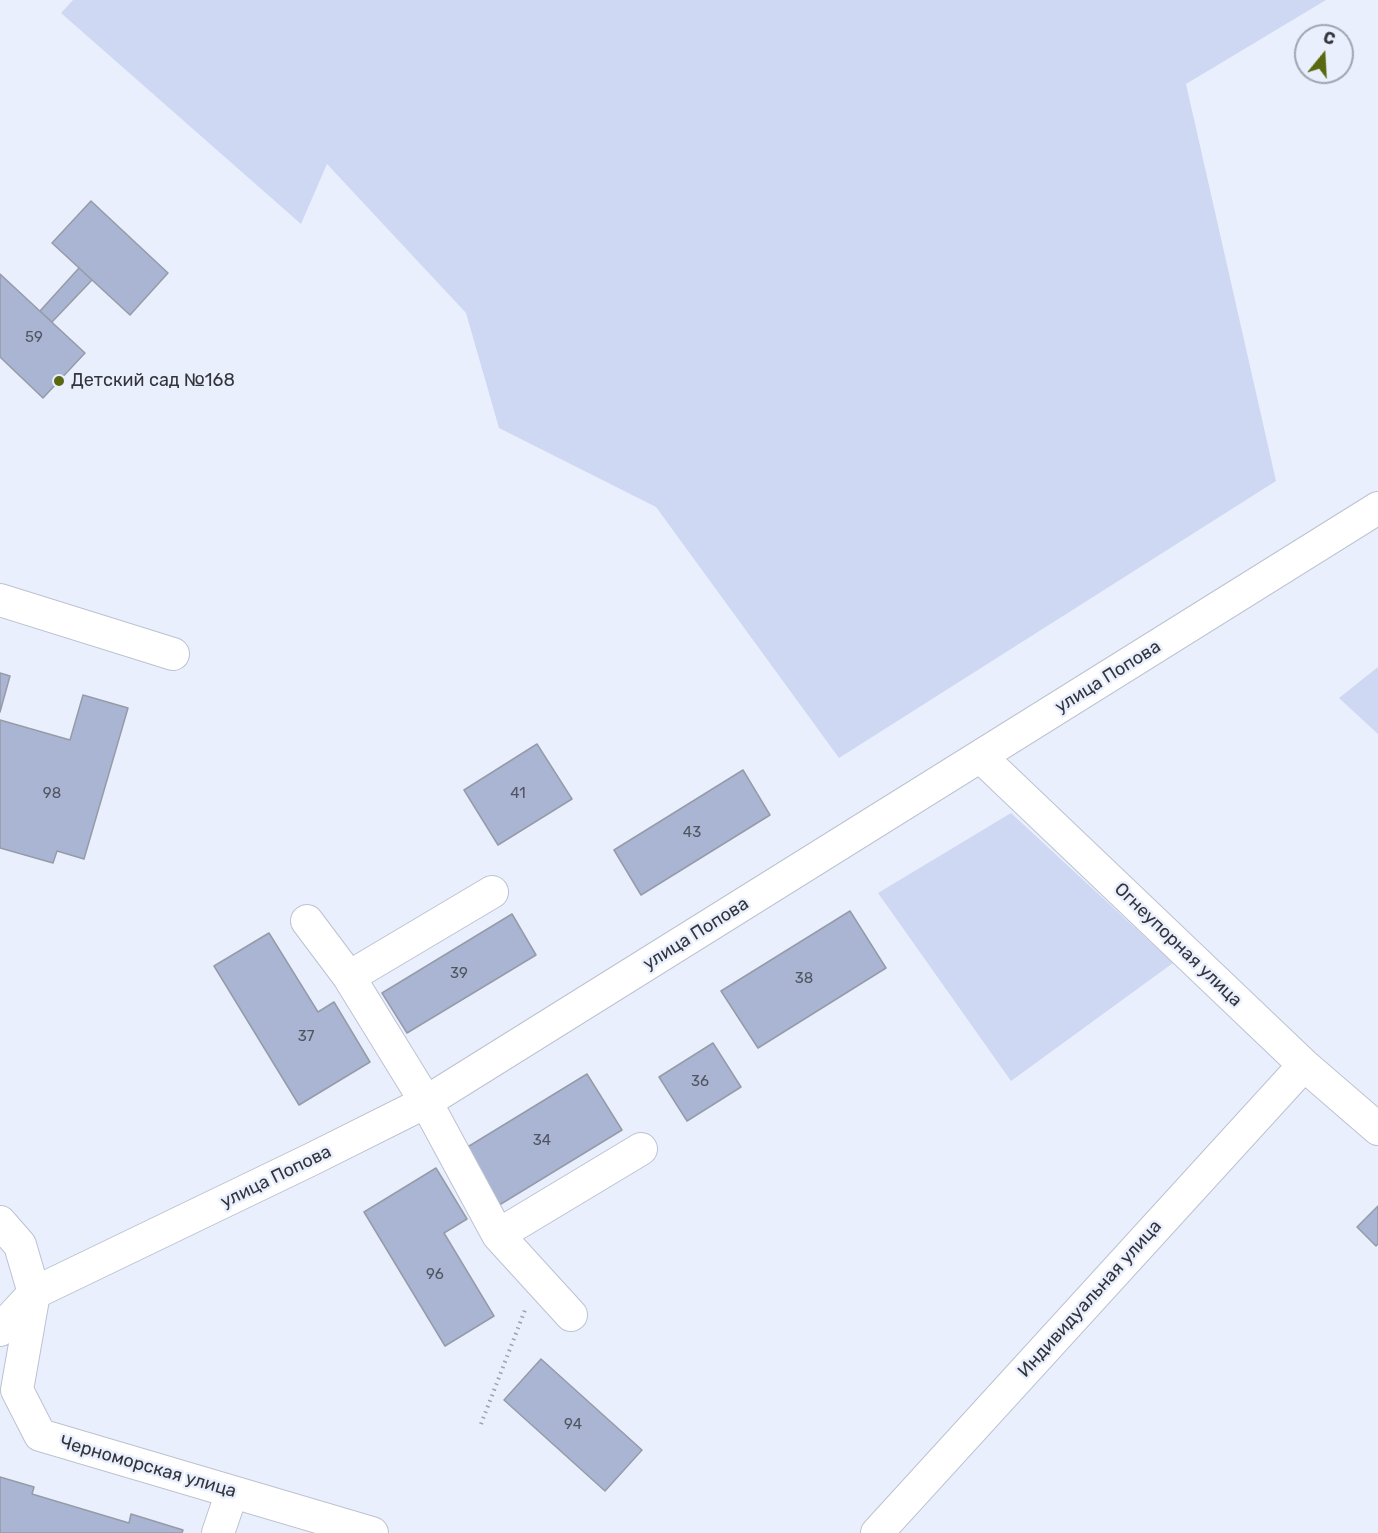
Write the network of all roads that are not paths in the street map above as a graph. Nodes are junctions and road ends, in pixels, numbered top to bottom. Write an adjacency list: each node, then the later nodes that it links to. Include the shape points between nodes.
1 (1378, 508): 4 (street, улица Попова)
2 (0, 600): 3 (street)
3 (173, 654)
4 (981, 757): 8 (street, Огнеупорная улица); 9 (street, улица Попова)
5 (492, 892): 7 (street)
6 (307, 921): 7 (street)
7 (349, 977): 9 (street)
8 (1304, 1065): 10 (street, Огнеупорная улица); 20 (street, Индивидуальная улица)
9 (426, 1102): 13 (street); 14 (street, улица Попова)
10 (1378, 1129)
11 (641, 1149): 13 (street)
12 (0, 1222): 14 (street, Черноморская улица, via 20,1245)
13 (498, 1235): 15 (street)
14 (34, 1293): 16 (street, улица Попова); 17 (street, Черноморская улица, via 17,1390 40,1435)
15 (571, 1315)
16 (0, 1330)
17 (232, 1492): 18 (street); 19 (street, Черноморская улица)
18 (218, 1533)
19 (372, 1533)
20 (877, 1533)

